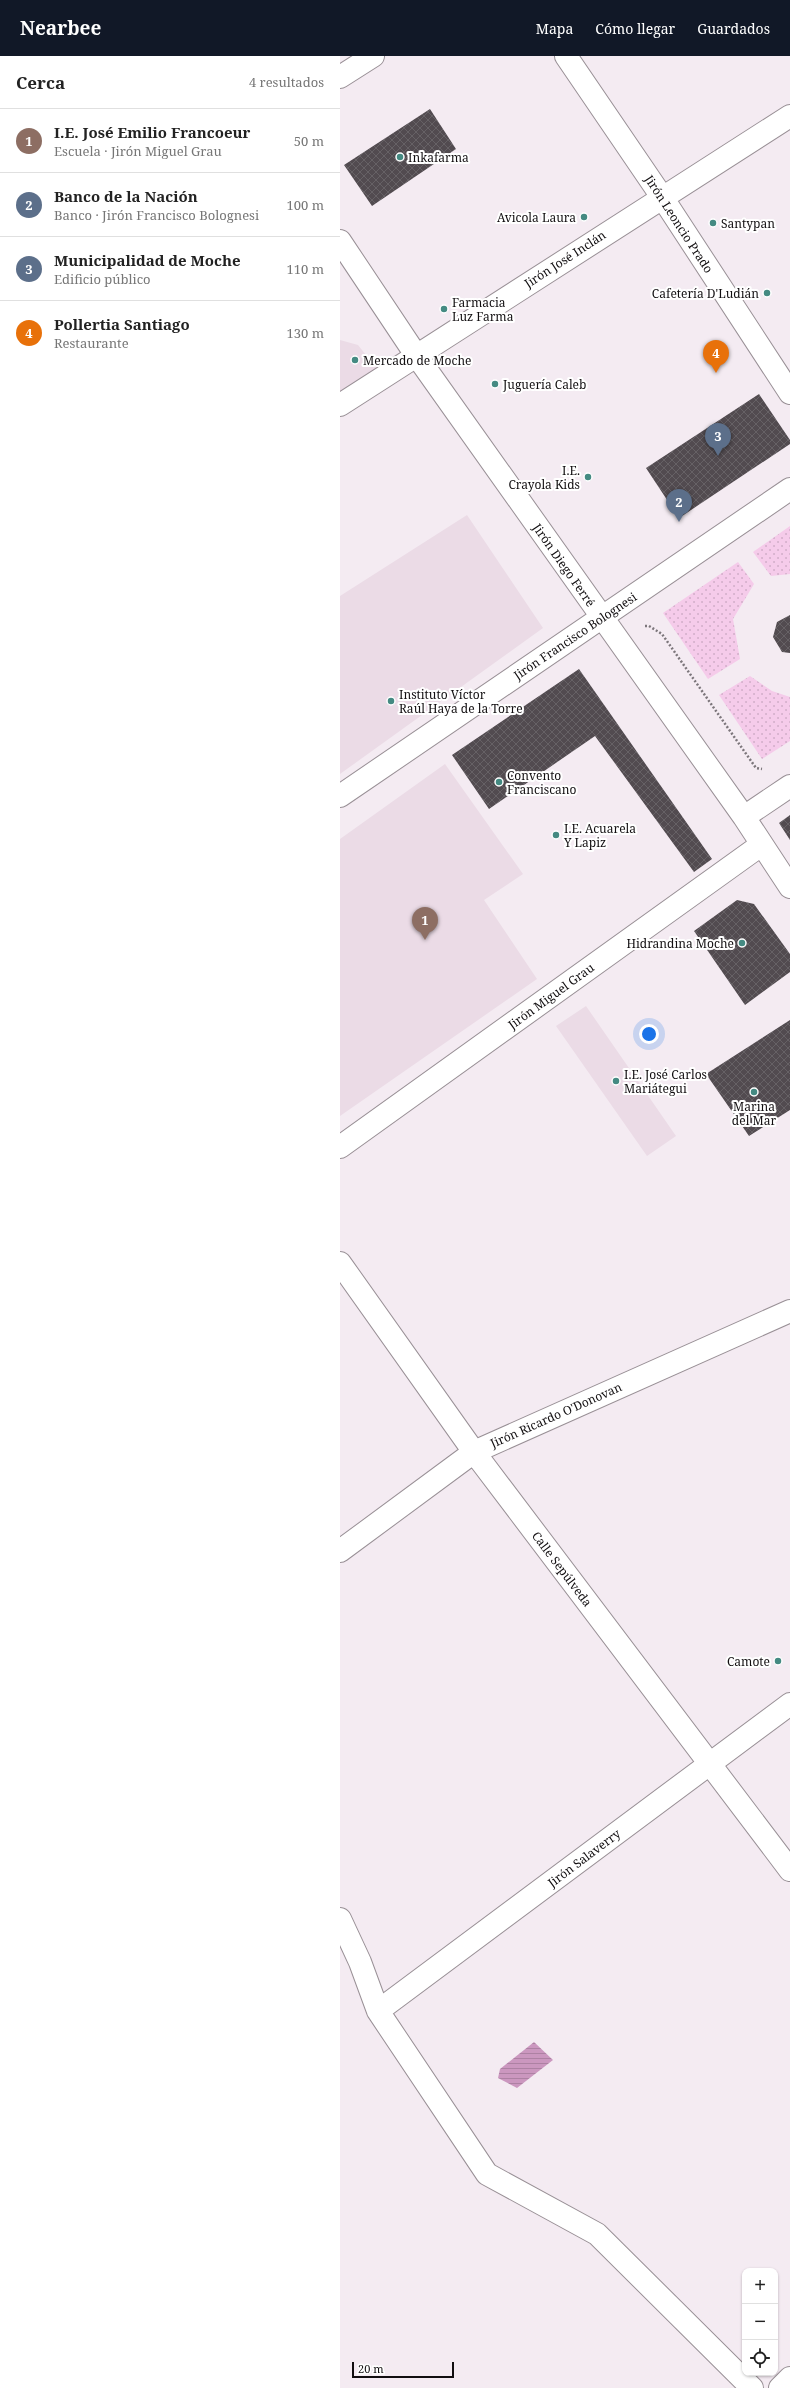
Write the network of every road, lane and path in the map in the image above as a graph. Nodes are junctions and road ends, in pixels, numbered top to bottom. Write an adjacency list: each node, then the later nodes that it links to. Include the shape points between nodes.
1 (373, 56): 3 (street)
2 (566, 56): 5 (street, Jirón Leoncio Prado)
3 (340, 77)
4 (790, 116): 5 (street, Jirón José Inclán)
5 (662, 197): 7 (street, Jirón José Inclán); 8 (street, Jirón Leoncio Prado)
6 (340, 241): 7 (street, Jirón Diego Ferré)
7 (416, 355): 9 (street, Jirón José Inclán); 11 (street, Jirón Diego Ferré)
8 (790, 394)
9 (340, 404)
10 (790, 489): 11 (street, Jirón Francisco Bolognesi)
11 (601, 618): 15 (street, Jirón Francisco Bolognesi); 16 (street, Jirón Diego Ferré)
12 (642, 626): 13 (path, via 649,626 662,634 756,768)
13 (763, 769)
14 (790, 786): 16 (street)
15 (340, 796)
16 (744, 817): 17 (street, Jirón Diego Ferré)
17 (761, 845): 18 (street, Jirón Diego Ferré); 19 (street, Jirón Miguel Grau)
18 (790, 887)
19 (340, 1147)
20 (340, 1262): 22 (street, Calle Sepúlveda)
21 (790, 1311): 22 (street, Jirón Ricardo O'Donovan)
22 (474, 1452): 23 (street, Jirón Ricardo O'Donovan); 25 (street, Calle Sepúlveda)
23 (340, 1551)
24 (790, 1704): 25 (street, Jirón Salaverry)
25 (709, 1765): 26 (street, Calle Sepúlveda); 28 (street, Jirón Salaverry)
26 (790, 1870)
27 (340, 1919): 28 (street, via 360,1962)
28 (378, 2011): 30 (street, via 487,2174 596,2234)
29 (790, 2378): 31 (street)
30 (752, 2388)
31 (780, 2388)

